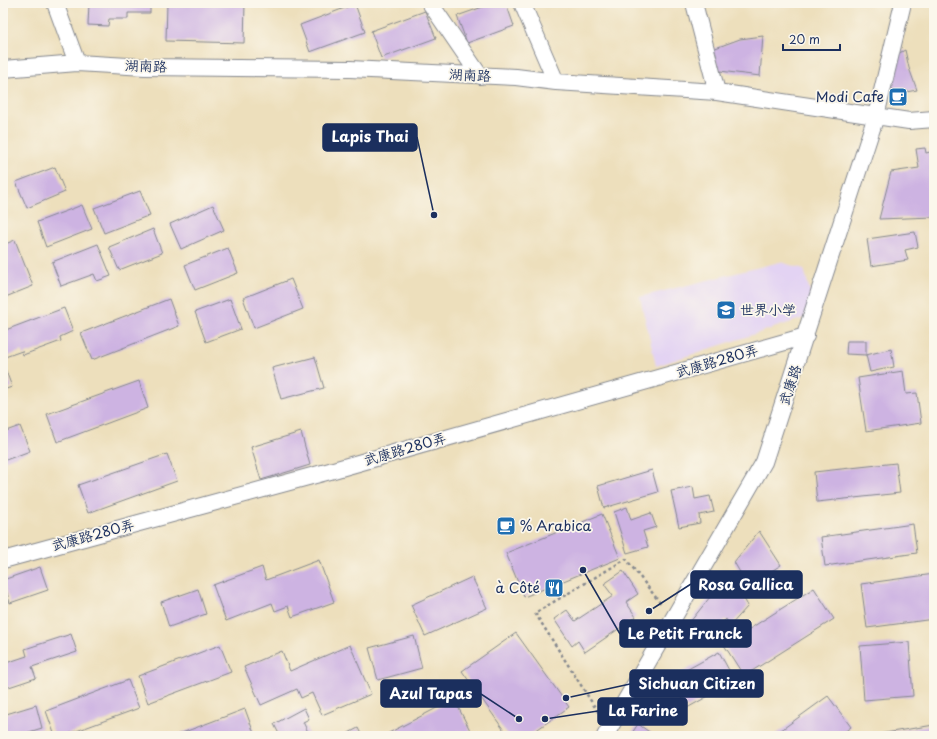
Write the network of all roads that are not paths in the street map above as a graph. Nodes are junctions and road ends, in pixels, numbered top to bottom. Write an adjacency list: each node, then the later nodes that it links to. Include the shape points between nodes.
1 (55, 3): 6 (street)
2 (430, 3): 8 (street)
3 (522, 3): 9 (street)
4 (694, 3): 10 (street)
5 (903, 3): 11 (street, 武康路)
6 (78, 63): 7 (street, 湖南路); 8 (street, 湖南路, via 145,67 350,69)
7 (3, 69)
8 (480, 76): 9 (street, 湖南路)
9 (556, 82): 10 (street, 湖南路)
10 (717, 92): 11 (street, 湖南路)
11 (876, 116): 12 (street, 湖南路, via 909,121); 13 (street, 武康路)
12 (934, 119)
13 (806, 336): 14 (street, 武康路280弄, via 330,471); 15 (street, 武康路, via 764,462)
14 (3, 560)
15 (607, 733)

